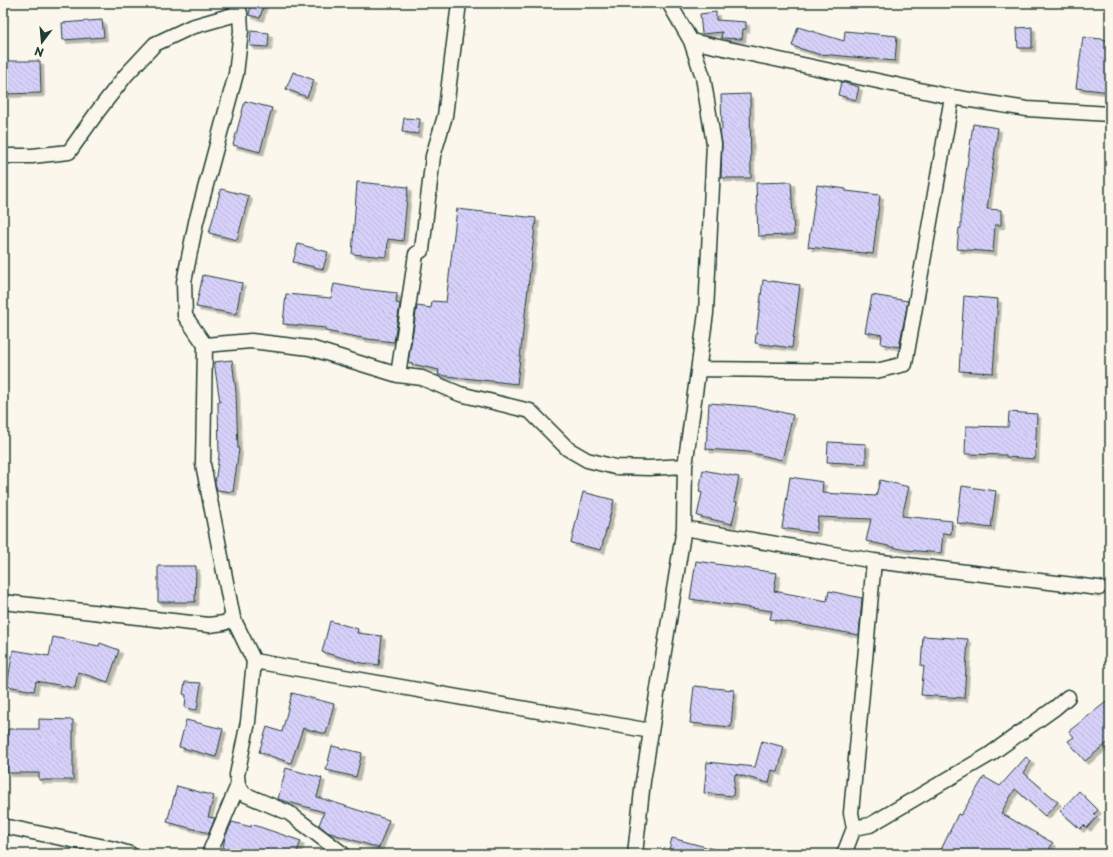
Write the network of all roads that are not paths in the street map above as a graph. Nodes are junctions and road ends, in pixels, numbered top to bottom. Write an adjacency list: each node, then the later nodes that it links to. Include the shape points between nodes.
1 (459, 3): 10 (street, via 445,116 433,156 422,250 416,254)
2 (669, 3): 4 (street)
3 (238, 8): 7 (street, via 156,44 126,75 69,152); 8 (street, via 241,31 236,74 196,222 184,282 185,316)
4 (691, 41): 5 (street); 9 (street, via 703,77 714,144 706,314)
5 (952, 97): 6 (street, via 1027,108); 9 (street, via 905,364 876,371)
6 (1110, 114)
7 (3, 156)
8 (205, 345): 10 (street, via 251,341 310,348); 16 (street, via 203,464)
9 (698, 369): 11 (street)
10 (398, 375): 11 (street, via 422,378 460,394 530,411 568,449 587,460 615,467)
11 (685, 466): 12 (street)
12 (684, 528): 13 (street); 19 (street)
13 (874, 561): 14 (street); 22 (street, via 851,813)
14 (1099, 588)
15 (3, 602): 16 (street, via 209,625 224,623)
16 (233, 618): 17 (street)
17 (254, 661): 19 (street); 20 (street, via 248,722 237,775)
18 (1068, 697): 22 (street, via 989,755 870,825)
19 (651, 731): 26 (street)
20 (238, 785): 24 (street); 25 (street, via 244,794 289,813)
21 (3, 826): 23 (street)
22 (854, 828): 27 (street)
23 (130, 854)
24 (209, 854)
25 (343, 854)
26 (635, 854)
27 (844, 854)

